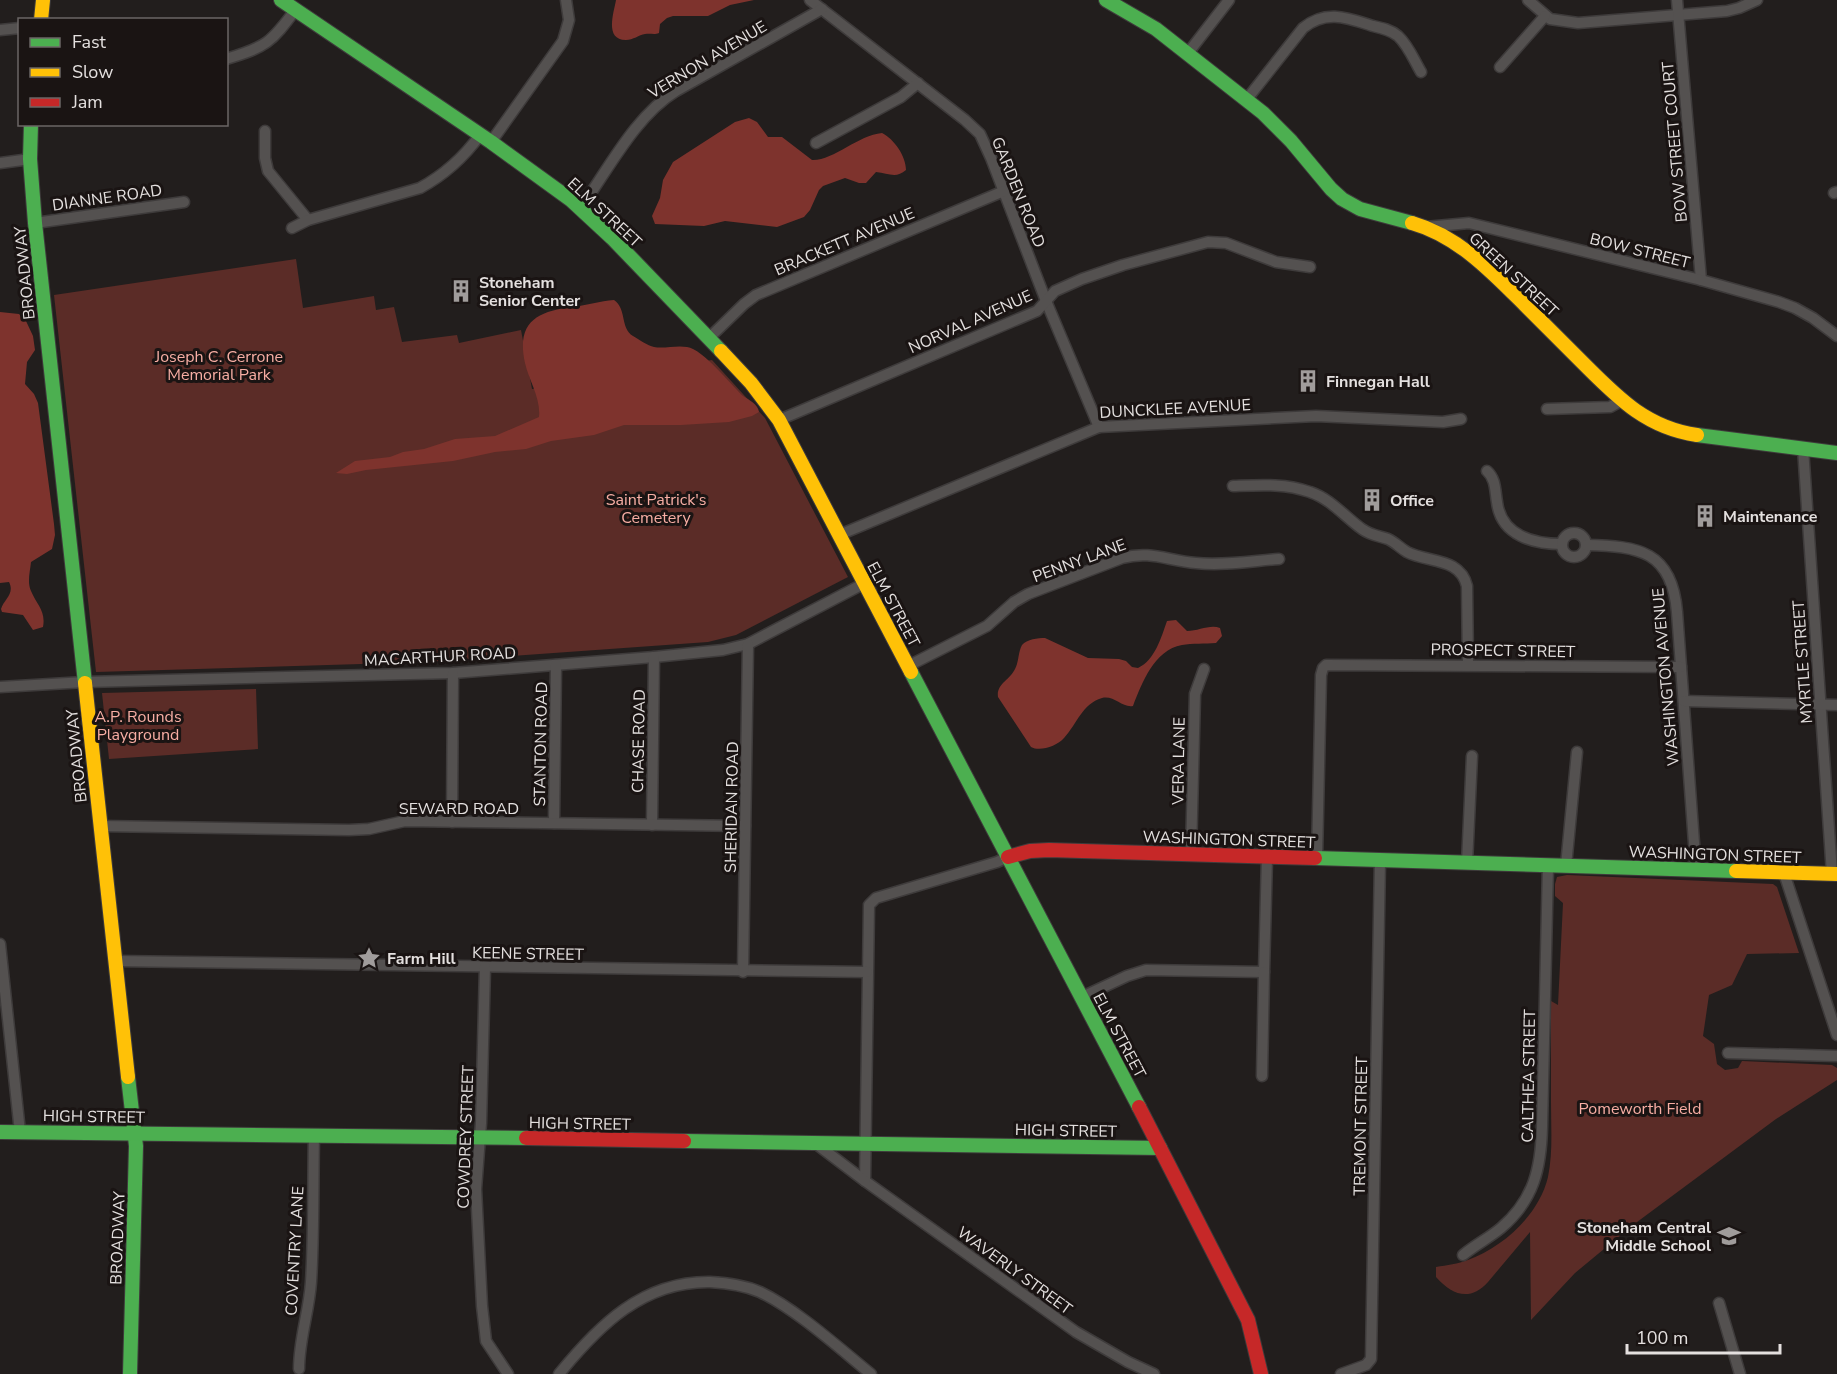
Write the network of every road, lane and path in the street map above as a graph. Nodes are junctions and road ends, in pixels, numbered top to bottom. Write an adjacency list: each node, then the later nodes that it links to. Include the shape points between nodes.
1 (43, 0): 13 (main road)
2 (566, 0): 24 (street, via 569,20 563,41)
3 (810, 0): 10 (street, GARDEN ROAD)
4 (1106, 0): 16 (main road, GREEN STREET, via 1146,22)
5 (1229, 0): 16 (street)
6 (1528, 0): 12 (street)
7 (1677, 0): 11 (street, BOW STREET COURT)
8 (1757, 0): 11 (street, via 1733,10)
9 (288, 3): 17 (street, via 265,45); 24 (main road, ELM STREET)
10 (822, 9): 20 (street, GARDEN ROAD); 30 (street, VERNON AVENUE, via 655,106)
11 (1678, 15): 12 (street, via 1578,23); 36 (street, BOW STREET COURT)
12 (1545, 16): 18 (street)
13 (41, 18)
14 (18, 28): 15 (street)
15 (0, 30)
16 (1188, 53): 21 (main road, GREEN STREET)
17 (228, 58)
18 (1500, 67)
19 (1421, 72): 21 (street, via 1403,42 1392,32 1341,16 1324,16 1303,28)
20 (918, 83): 25 (street, via 901,97); 28 (street, GARDEN ROAD, via 976,129)
21 (1247, 99): 33 (main road, GREEN STREET, via 1291,141 1342,200 1360,209)
22 (31, 130): 26 (main road, BROADWAY)
23 (265, 131): 31 (street, via 268,171)
24 (485, 138): 30 (main road, ELM STREET); 31 (street, via 420,188)
25 (816, 143)
26 (30, 159): 27 (street); 32 (main road, BROADWAY)
27 (0, 163)
28 (1004, 190): 37 (street, GARDEN ROAD); 39 (street, BRACKETT AVENUE, via 756,295)
29 (184, 202): 32 (street, DIANNE ROAD)
30 (580, 209): 39 (main road, ELM STREET)
31 (308, 220): 34 (street)
32 (35, 223): 62 (main road, BROADWAY)
33 (1426, 227): 36 (street, BOW STREET, via 1469,223); 40 (main road, GREEN STREET, via 1454,241 1478,260)
34 (292, 228)
35 (1310, 267): 37 (street, NORVAL AVENUE, via 1276,262 1212,241 1102,272 1055,291)
36 (1701, 280): 38 (street, BOW STREET, via 1795,308)
37 (1046, 301): 43 (street, NORVAL AVENUE, via 1037,310); 44 (street, GARDEN ROAD)
38 (1837, 336)
39 (708, 339): 43 (main road, ELM STREET, via 751,383)
40 (1621, 401): 41 (street, via 1610,407); 45 (main road, GREEN STREET, via 1650,421 1674,431)
41 (1547, 409)
42 (1461, 419): 44 (street, DUNCKLEE AVENUE, via 1443,422 1316,416)
43 (779, 420): 49 (main road, ELM STREET)
44 (1099, 427): 49 (street, DUNCKLEE AVENUE)
45 (1803, 448): 46 (main road, GREEN STREET); 65 (street, MYRTLE STREET)
46 (1837, 453)
47 (1487, 471): 50 (street, WASHINGTON AVENUE, via 1494,479 1499,514 1508,526 1530,541)
48 (1233, 486): 56 (street, via 1274,485 1312,492 1366,532 1407,552 1457,569 1467,586)
49 (839, 535): 53 (main road, ELM STREET)
50 (1562, 544): 51 (street, WASHINGTON AVENUE, via 1566,536 1574,533 1583,537); 51 (street, WASHINGTON AVENUE, via 1566,553 1574,556 1582,553)
51 (1586, 545): 59 (street, WASHINGTON AVENUE, via 1637,550 1665,570 1676,595)
52 (1280, 559): 58 (street, PENNY LANE, via 1207,564 1158,555 1130,556 1028,594 987,626)
53 (865, 583): 54 (street, MACARTHUR ROAD); 58 (main road, ELM STREET)
54 (748, 644): 55 (street, MACARTHUR ROAD); 73 (street, SHERIDAN ROAD)
55 (654, 657): 57 (street, MACARTHUR ROAD); 72 (street, CHASE ROAD)
56 (1468, 664): 59 (street, PROSPECT STREET); 77 (street, PROSPECT STREET, via 1324,666)
57 (556, 665): 61 (street, MACARTHUR ROAD); 70 (street, STANTON ROAD)
58 (908, 666): 75 (main road, ELM STREET)
59 (1681, 667): 64 (street, WASHINGTON AVENUE)
60 (1204, 669): 74 (street, VERA LANE, via 1195,694)
61 (453, 673): 62 (street, MACARTHUR ROAD); 69 (street)
62 (85, 681): 63 (street, MACARTHUR ROAD); 71 (main road, BROADWAY)
63 (0, 687)
64 (1684, 701): 65 (street); 82 (street, WASHINGTON AVENUE)
65 (1820, 704): 66 (street); 84 (street, MYRTLE STREET)
66 (1837, 705)
67 (1577, 752): 81 (street)
68 (1472, 756): 79 (street)
69 (452, 822): 70 (street, SEWARD ROAD); 71 (street, SEWARD ROAD, via 400,821 349,830)
70 (554, 823): 72 (street, SEWARD ROAD)
71 (101, 825): 86 (main road, BROADWAY)
72 (652, 825): 73 (street, SEWARD ROAD)
73 (745, 826): 88 (street, SHERIDAN ROAD)
74 (1191, 854): 75 (main road, WASHINGTON STREET, via 1036,850); 76 (main road, WASHINGTON STREET)
75 (1008, 857): 89 (street, WASHINGTON STREET, via 872,900 868,908); 91 (main road, ELM STREET)
76 (1267, 857): 77 (main road, WASHINGTON STREET); 90 (street)
77 (1317, 858): 78 (main road, WASHINGTON STREET)
78 (1380, 860): 79 (main road, WASHINGTON STREET); 114 (street, TREMONT STREET, via 1371,1358 1366,1365)
79 (1467, 863): 80 (main road, WASHINGTON STREET)
80 (1548, 866): 81 (main road, WASHINGTON STREET); 105 (street, CALTHEA STREET, via 1540,1167 1528,1196 1510,1220)
81 (1566, 866): 82 (main road, WASHINGTON STREET)
82 (1696, 870): 83 (main road, WASHINGTON STREET)
83 (1784, 873): 84 (main road, WASHINGTON STREET); 92 (street)
84 (1834, 874)
85 (0, 944): 97 (street)
86 (116, 962): 87 (street, KEENE STREET); 98 (main road, BROADWAY)
87 (485, 967): 88 (street, KEENE STREET); 100 (street, COWDREY STREET)
88 (743, 972): 89 (street, KEENE STREET)
89 (867, 972): 102 (street, WASHINGTON STREET)
90 (1264, 972): 91 (street, via 1146,970); 95 (street)
91 (1082, 997): 103 (main road, ELM STREET)
92 (1837, 1035)
93 (1728, 1053): 94 (street)
94 (1837, 1056)
95 (1262, 1076)
96 (0, 1132): 97 (main road, HIGH STREET)
97 (20, 1132): 98 (main road, HIGH STREET)
98 (135, 1133): 99 (main road, HIGH STREET); 108 (main road, BROADWAY)
99 (314, 1135): 100 (main road, HIGH STREET); 107 (street, COVENTRY LANE, via 311,1282)
100 (480, 1138): 101 (main road, HIGH STREET); 109 (street, COWDREY STREET, via 476,1194 483,1326 489,1347)
101 (815, 1143): 102 (main road, HIGH STREET); 104 (street, WAVERLY STREET)
102 (865, 1144): 103 (main road, HIGH STREET); 104 (street)
103 (1160, 1148): 113 (main road, ELM STREET, via 1242,1307)
104 (865, 1180): 112 (street, WAVERLY STREET, via 1076,1332)
105 (1463, 1256)
106 (1719, 1303): 115 (street)
107 (299, 1369)
108 (130, 1374)
109 (507, 1374)
110 (559, 1374): 111 (street, via 612,1320 639,1299 668,1287 704,1282 734,1284 761,1293)
111 (871, 1374)
112 (1154, 1374)
113 (1261, 1374)
114 (1341, 1374)
115 (1740, 1374)

